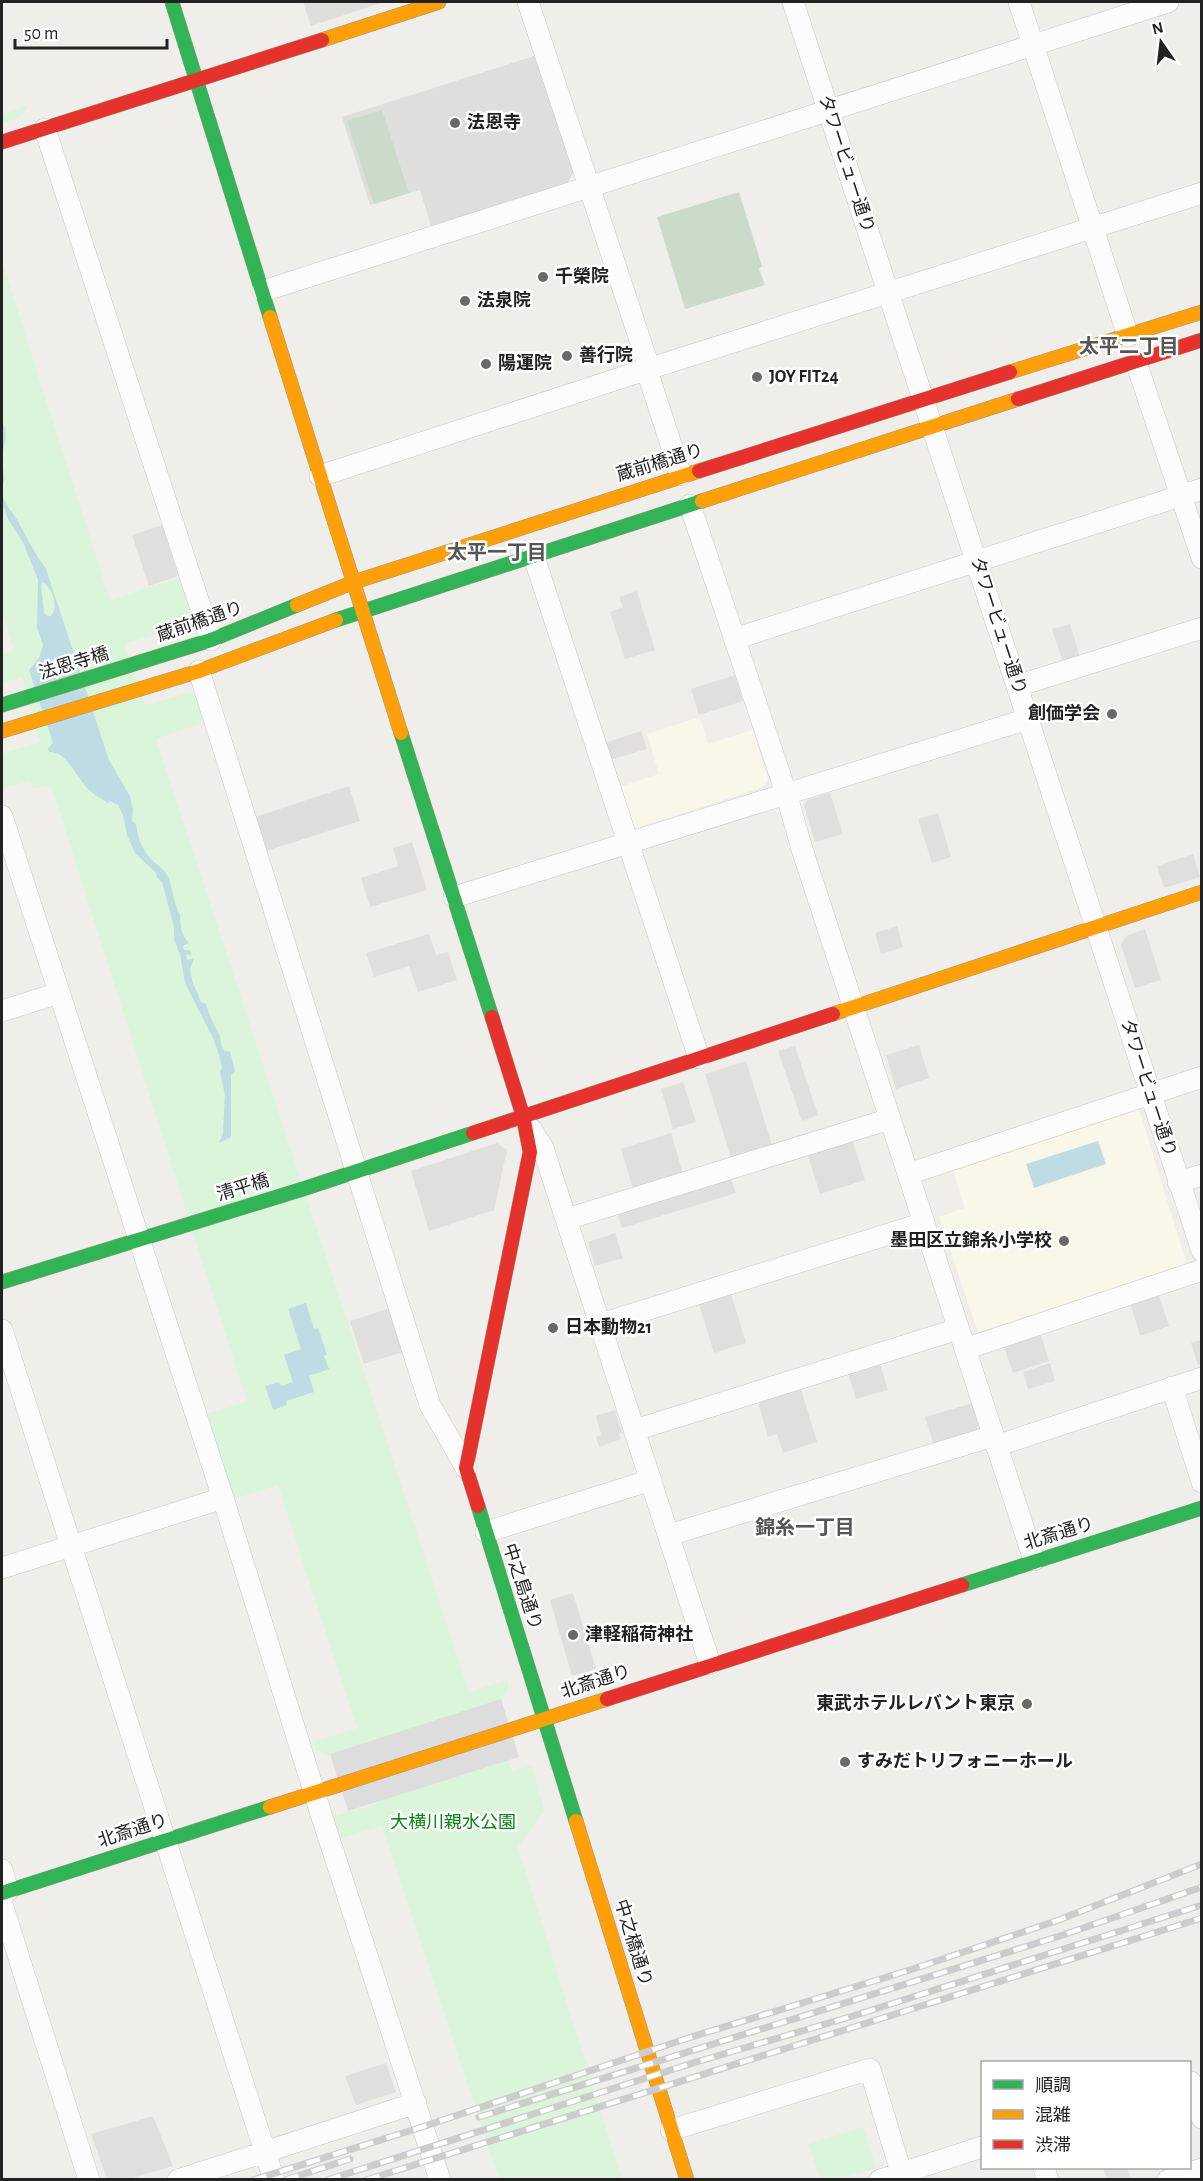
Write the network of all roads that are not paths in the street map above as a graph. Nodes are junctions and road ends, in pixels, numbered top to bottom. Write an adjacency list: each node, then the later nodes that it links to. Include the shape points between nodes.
1 (172, 2): 8 (street)
2 (439, 2): 8 (street)
3 (528, 2): 12 (street)
4 (793, 2): 9 (street, タワービュー通り)
5 (1019, 2): 7 (street)
6 (1168, 2): 7 (street)
7 (1033, 44): 9 (street); 14 (street)
8 (197, 80): 10 (street); 15 (street)
9 (828, 111): 12 (street); 16 (street, タワービュー通り)
10 (45, 129): 11 (street); 36 (street)
11 (2, 142)
12 (589, 188): 15 (street); 21 (street)
13 (1202, 193): 14 (street)
14 (1092, 229): 16 (street); 18 (street)
15 (263, 291): 24 (street)
16 (888, 293): 21 (street); 22 (street, タワービュー通り)
17 (1202, 312): 18 (street, 蔵前橋通り)
18 (1128, 336): 22 (street, 蔵前橋通り)
19 (1202, 340): 20 (street)
20 (1136, 362): 23 (street); 27 (street)
21 (648, 369): 24 (street); 25 (street)
22 (924, 400): 23 (street, タワービュー通り); 25 (street, 蔵前橋通り)
23 (933, 428): 28 (street); 31 (street, タワービュー通り)
24 (320, 476): 32 (street)
25 (681, 476): 32 (street, 蔵前橋通り)
26 (1202, 489): 27 (street)
27 (1181, 496): 30 (street); 31 (street)
28 (690, 505): 29 (street); 35 (street)
29 (533, 554): 33 (street); 45 (street)
30 (1202, 558)
31 (977, 561): 35 (street); 39 (street, タワービュー通り)
32 (354, 582): 33 (street); 36 (street, 蔵前橋通り)
33 (362, 609): 38 (street); 47 (street)
34 (1202, 628): 39 (street)
35 (734, 639): 43 (street)
36 (211, 640): 37 (street, 蔵前橋通り)
37 (135, 663): 40 (street, 法恩寺橋)
38 (199, 671): 42 (street); 57 (street)
39 (1017, 686): 41 (street, タワービュー通り)
40 (2, 705)
41 (1028, 719): 43 (street); 48 (street, タワービュー通り)
42 (2, 731)
43 (786, 793): 45 (street); 50 (street)
44 (2, 816): 49 (street)
45 (628, 843): 47 (street); 52 (street)
46 (1202, 892): 48 (street, 清平橋)
47 (454, 897): 55 (street)
48 (1096, 927): 50 (street, 清平橋); 54 (street, タワービュー通り)
49 (59, 993): 51 (street); 63 (street)
50 (854, 1007): 52 (street, 清平橋); 56 (street)
51 (2, 1011)
52 (699, 1058): 55 (street, 清平橋)
53 (1202, 1077): 54 (street)
54 (1150, 1094): 58 (street); 60 (street, タワービュー通り)
55 (523, 1116): 57 (street, 清平橋); 61 (street, via 543,1148); 74 (street, via 530,1152)
56 (890, 1119): 58 (street); 61 (street)
57 (356, 1171): 63 (street, 清平橋); 74 (street, via 430,1405)
58 (908, 1174): 62 (street)
59 (1202, 1175): 60 (street)
60 (1178, 1182): 64 (street, タワービュー通り)
61 (567, 1219): 67 (street)
62 (924, 1224): 67 (street); 69 (street)
63 (138, 1239): 66 (street, 清平橋); 77 (street)
64 (1202, 1251)
65 (1202, 1270): 69 (street)
66 (2, 1282)
67 (601, 1324): 72 (street)
68 (2, 1330): 81 (street)
69 (961, 1339): 72 (street); 73 (street)
70 (1202, 1378): 71 (street)
71 (1172, 1387): 73 (street); 76 (street)
72 (635, 1430): 75 (street)
73 (995, 1441): 80 (street); 82 (street)
74 (466, 1468): 79 (street, 中之島通り)
75 (651, 1480): 79 (street); 80 (street)
76 (1202, 1482)
77 (223, 1498): 81 (street); 86 (street)
78 (1202, 1508): 82 (street, 北斎通り)
79 (486, 1532): 85 (street, 中之島通り)
80 (669, 1535): 84 (street)
81 (71, 1546): 83 (street); 87 (street)
82 (1034, 1560): 84 (street, 北斎通り)
83 (2, 1568)
84 (710, 1664): 85 (street, 北斎通り)
85 (544, 1717): 86 (street, 北斎通り); 93 (street, 中之橋通り)
86 (323, 1789): 87 (street, 北斎通り); 91 (street)
87 (165, 1840): 89 (street, 北斎通り); 95 (street)
88 (2, 1870): 89 (street)
89 (4, 1896): 98 (street)
90 (1194, 2081): 92 (street)
91 (416, 2103): 95 (street); 101 (street)
92 (1202, 2118)
93 (671, 2130): 97 (street, via 870,2069); 102 (street, 中之橋通り)
94 (981, 2146): 97 (street)
95 (265, 2151): 99 (street); 100 (street)
96 (1202, 2169): 103 (street)
97 (890, 2177)
98 (89, 2180)
99 (178, 2180)
100 (274, 2180)
101 (440, 2180)
102 (687, 2180)
103 (1168, 2180)

